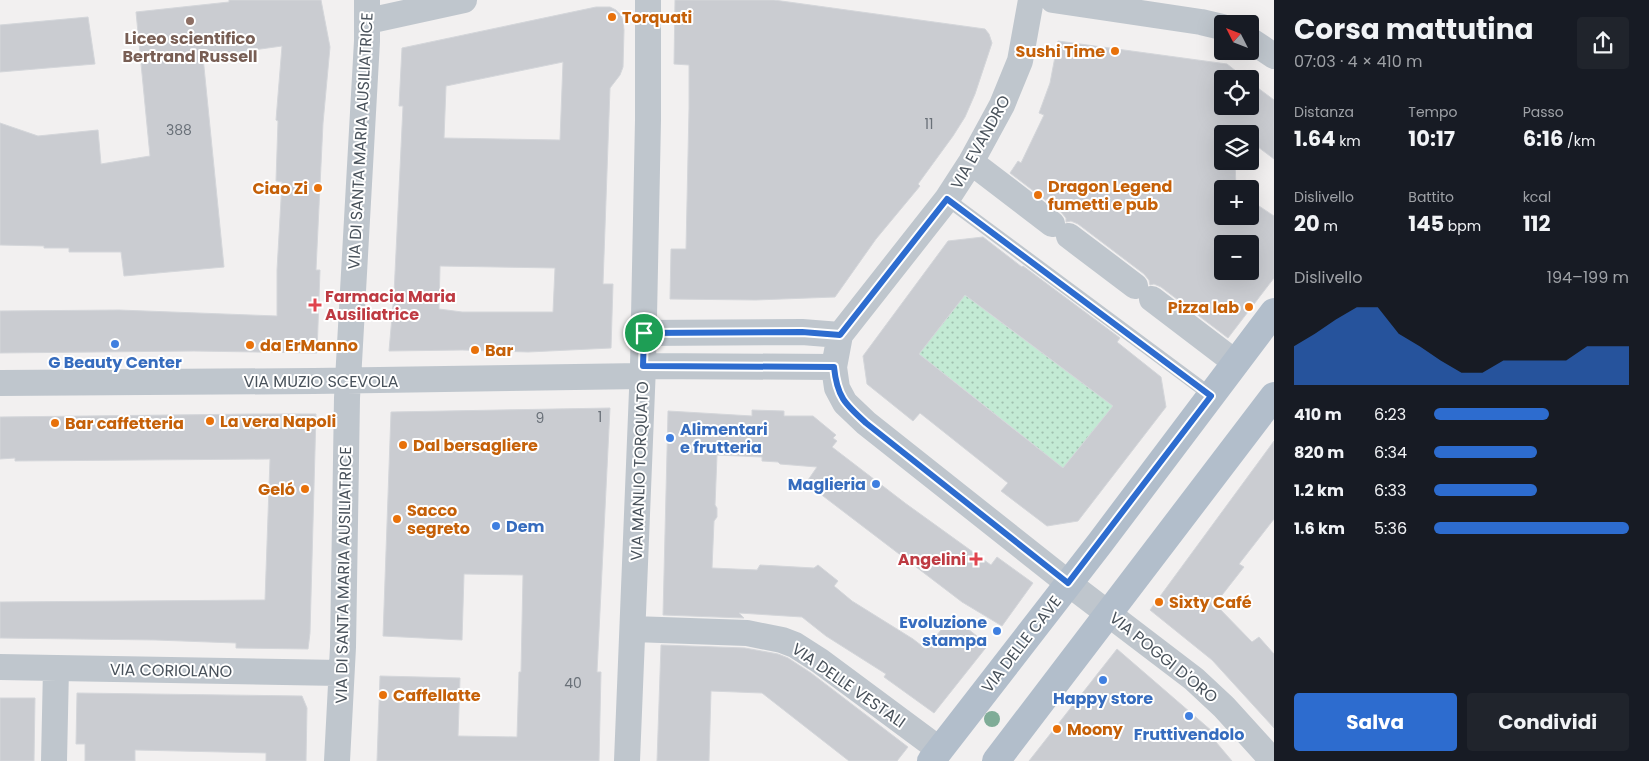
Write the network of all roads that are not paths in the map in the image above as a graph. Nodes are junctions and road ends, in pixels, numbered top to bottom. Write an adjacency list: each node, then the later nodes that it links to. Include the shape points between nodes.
1 (464, 0): 5 (street)
2 (648, 0): 12 (street, VIA MANLIO TORQUATO)
3 (1031, 0): 9 (street, VIA EVANDRO, via 1020,61)
4 (1052, 0): 6 (street)
5 (368, 11): 17 (street, VIA DI SANTA MARIA AUSILIATRICE)
6 (1214, 25)
7 (1259, 46): 8 (street)
8 (1274, 56)
9 (971, 162): 10 (street, VIA EVANDRO); 14 (street)
10 (947, 199): 13 (street, VIA EVANDRO); 19 (lane)
11 (1274, 312): 14 (main road, VIA DELLE CAVE)
12 (644, 333): 13 (street, via 802,332); 16 (street, VIA MANLIO TORQUATO)
13 (840, 335): 15 (street, VIA EVANDRO)
14 (1236, 363): 19 (main road, VIA DELLE CAVE)
15 (834, 367): 16 (street, VIA MUZIO SCEVOLA); 21 (street, VIA POGGI D'ORO, via 837,388 851,410)
16 (643, 371): 17 (street, VIA MUZIO SCEVOLA); 23 (street, VIA MANLIO TORQUATO)
17 (348, 381): 18 (street, VIA MUZIO SCEVOLA); 26 (street, VIA DI SANTA MARIA AUSILIATRICE)
18 (0, 382)
19 (1211, 396): 21 (main road, VIA DELLE CAVE)
20 (1274, 396): 22 (main road)
21 (1068, 583): 22 (street, VIA POGGI D'ORO); 27 (main road, VIA DELLE CAVE)
22 (1109, 613): 31 (main road); 32 (street, VIA POGGI D'ORO, via 1208,691)
23 (633, 629): 27 (street, VIA DELLE VESTALI, via 747,634 795,645 820,661); 30 (street, VIA MANLIO TORQUATO)
24 (0, 667): 25 (street, VIA CORIOLANO)
25 (56, 668): 26 (street, VIA CORIOLANO); 28 (street)
26 (342, 673): 29 (street, VIA DI SANTA MARIA AUSILIATRICE)
27 (935, 756)
28 (54, 761)
29 (337, 761)
30 (627, 761)
31 (996, 761)
32 (1273, 761)

